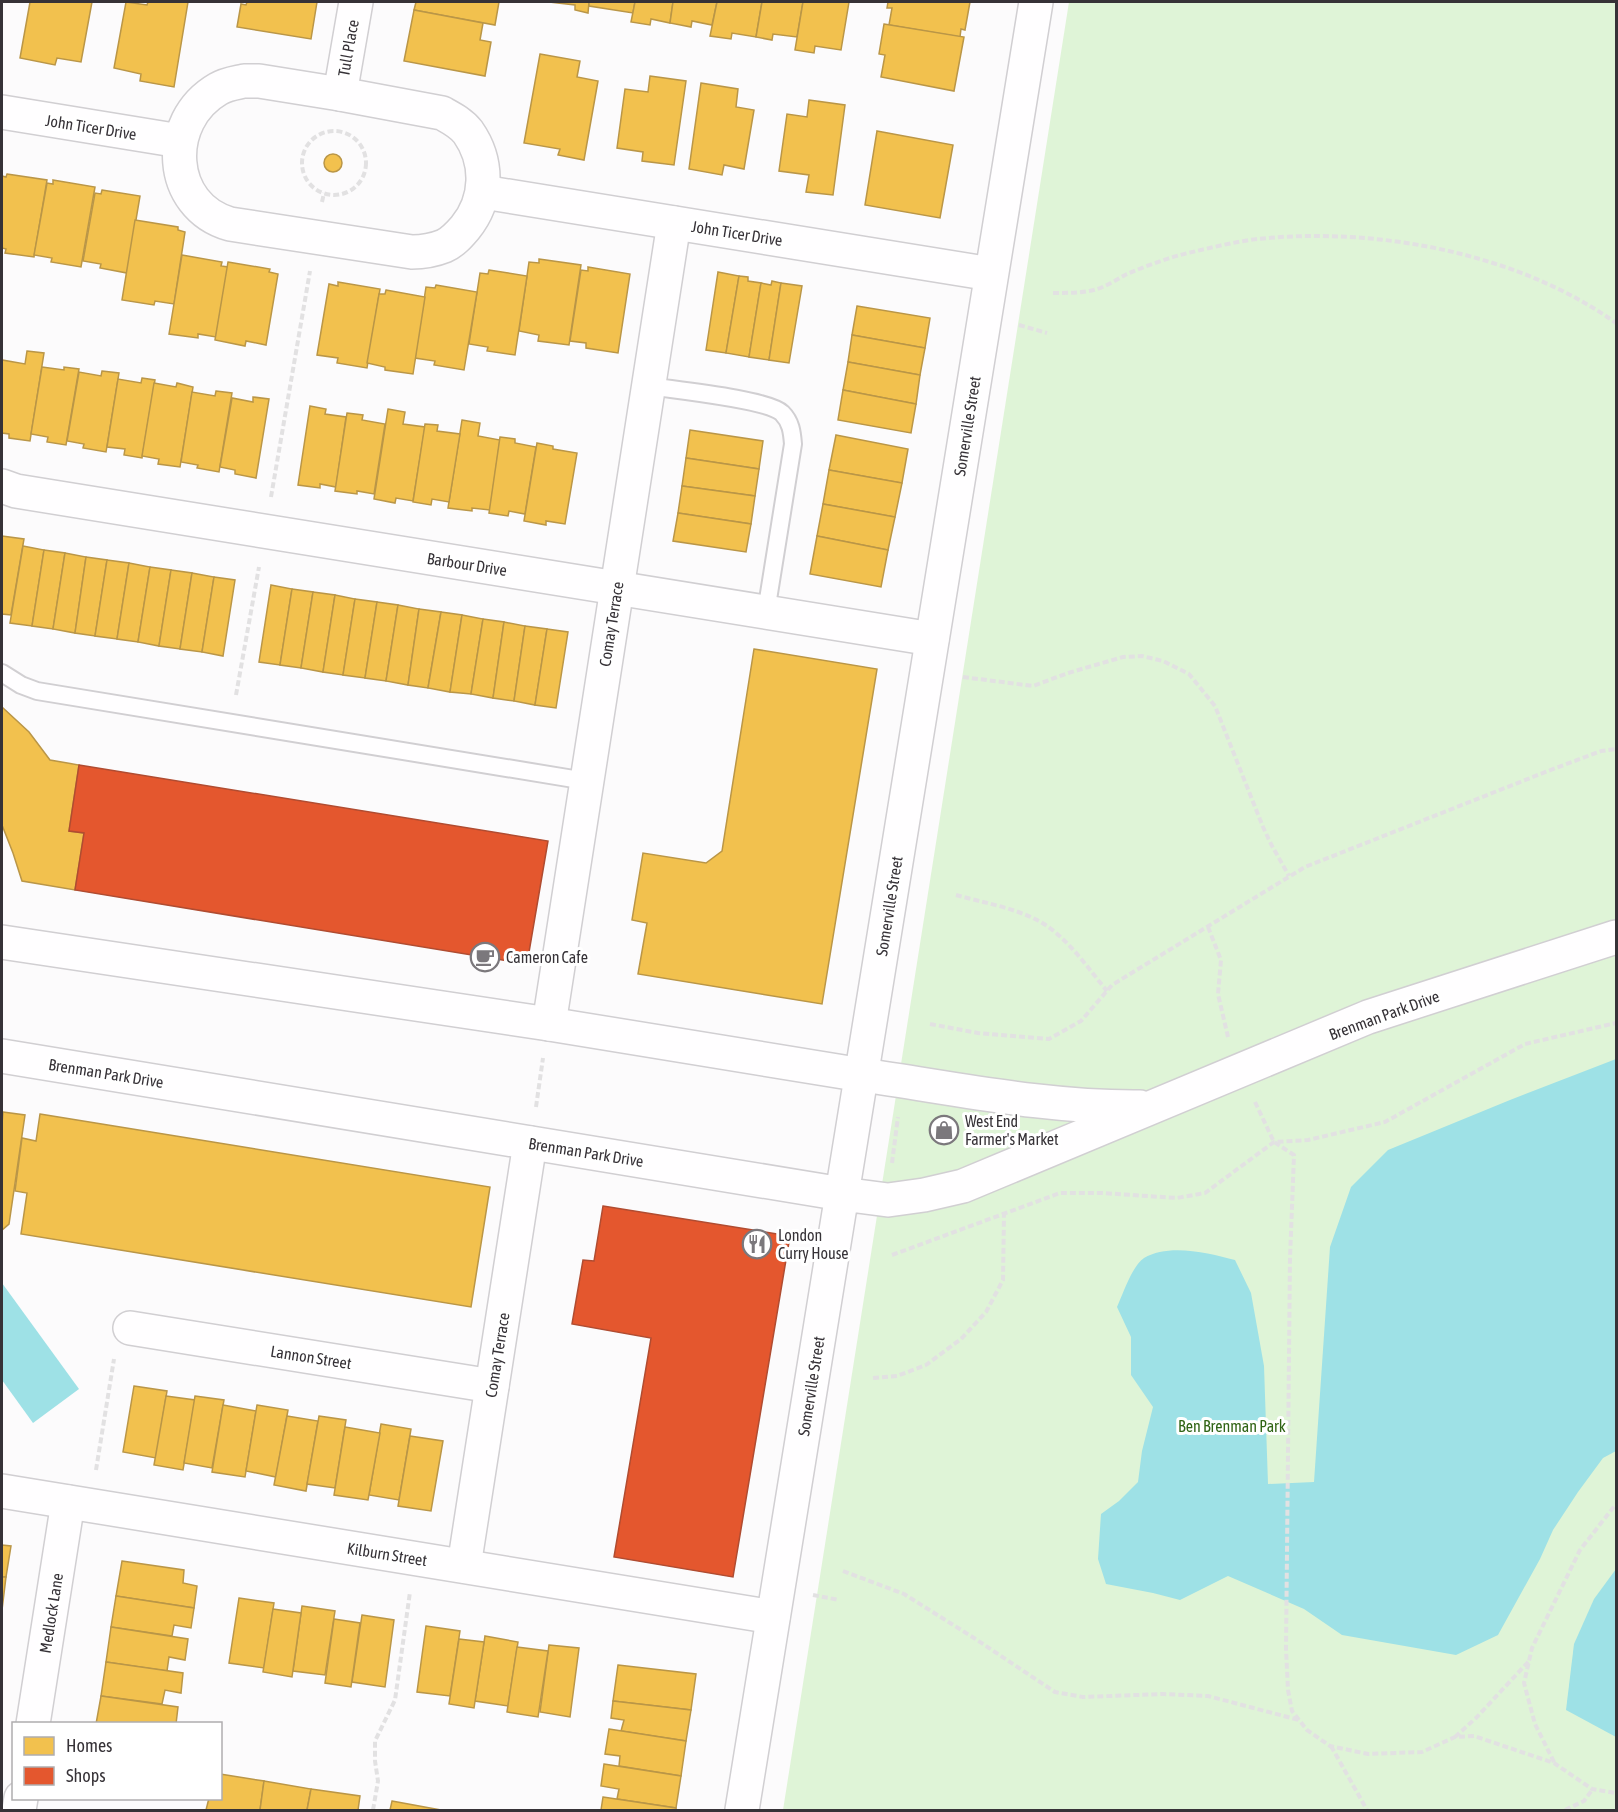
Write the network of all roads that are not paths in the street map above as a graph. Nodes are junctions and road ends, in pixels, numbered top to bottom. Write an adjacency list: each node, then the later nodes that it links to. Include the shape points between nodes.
1 (356, 2): 3 (street, Tull Place)
2 (1036, 2): 8 (street, Somerville Street)
3 (340, 94): 5 (street, via 259,81 230,84 204,99 193,112); 6 (street, via 442,113 456,121 475,145 484,176)
4 (2, 112): 5 (street, John Ticer Drive)
5 (180, 141): 6 (street, via 184,182 197,204 230,224 412,252 428,251 458,236 477,211)
6 (483, 192): 7 (street, John Ticer Drive)
7 (674, 223): 8 (street, John Ticer Drive); 9 (street, Comay Terrace)
8 (991, 274): 13 (street, Somerville Street)
9 (649, 386): 11 (street, Comay Terrace); 12 (lane, via 760,403 781,412 788,420 793,444)
10 (2, 486): 11 (street, Barbour Drive)
11 (617, 588): 12 (street, Barbour Drive); 15 (street, Comay Terrace)
12 (766, 612): 13 (street, Barbour Drive)
13 (932, 639): 20 (street, Somerville Street)
14 (2, 672): 15 (lane, via 37,691)
15 (586, 781): 18 (street, Comay Terrace)
16 (1617, 937): 21 (street, Brenman Park Drive, via 1368,1017)
17 (2, 942): 18 (street, Brenman Park Drive)
18 (549, 1024): 20 (street, Brenman Park Drive)
19 (2, 1056): 22 (street, Brenman Park Drive)
20 (862, 1075): 21 (street, Brenman Park Drive, via 1097,1107); 23 (street, Somerville Street)
21 (1157, 1107): 23 (street, Brenman Park Drive, via 963,1186 888,1200)
22 (530, 1143): 23 (street, Brenman Park Drive); 25 (street, Comay Terrace)
23 (842, 1194): 29 (street, Somerville Street)
24 (130, 1328): 25 (street, Lannon Street)
25 (492, 1386): 28 (street, Comay Terrace)
26 (2, 1491): 27 (street, Kilburn Street)
27 (79, 1504): 28 (street, Kilburn Street); 30 (street, Medlock Lane)
28 (464, 1566): 29 (street, Kilburn Street)
29 (773, 1617): 31 (street, Somerville Street)
30 (33, 1722)
31 (742, 1810)

